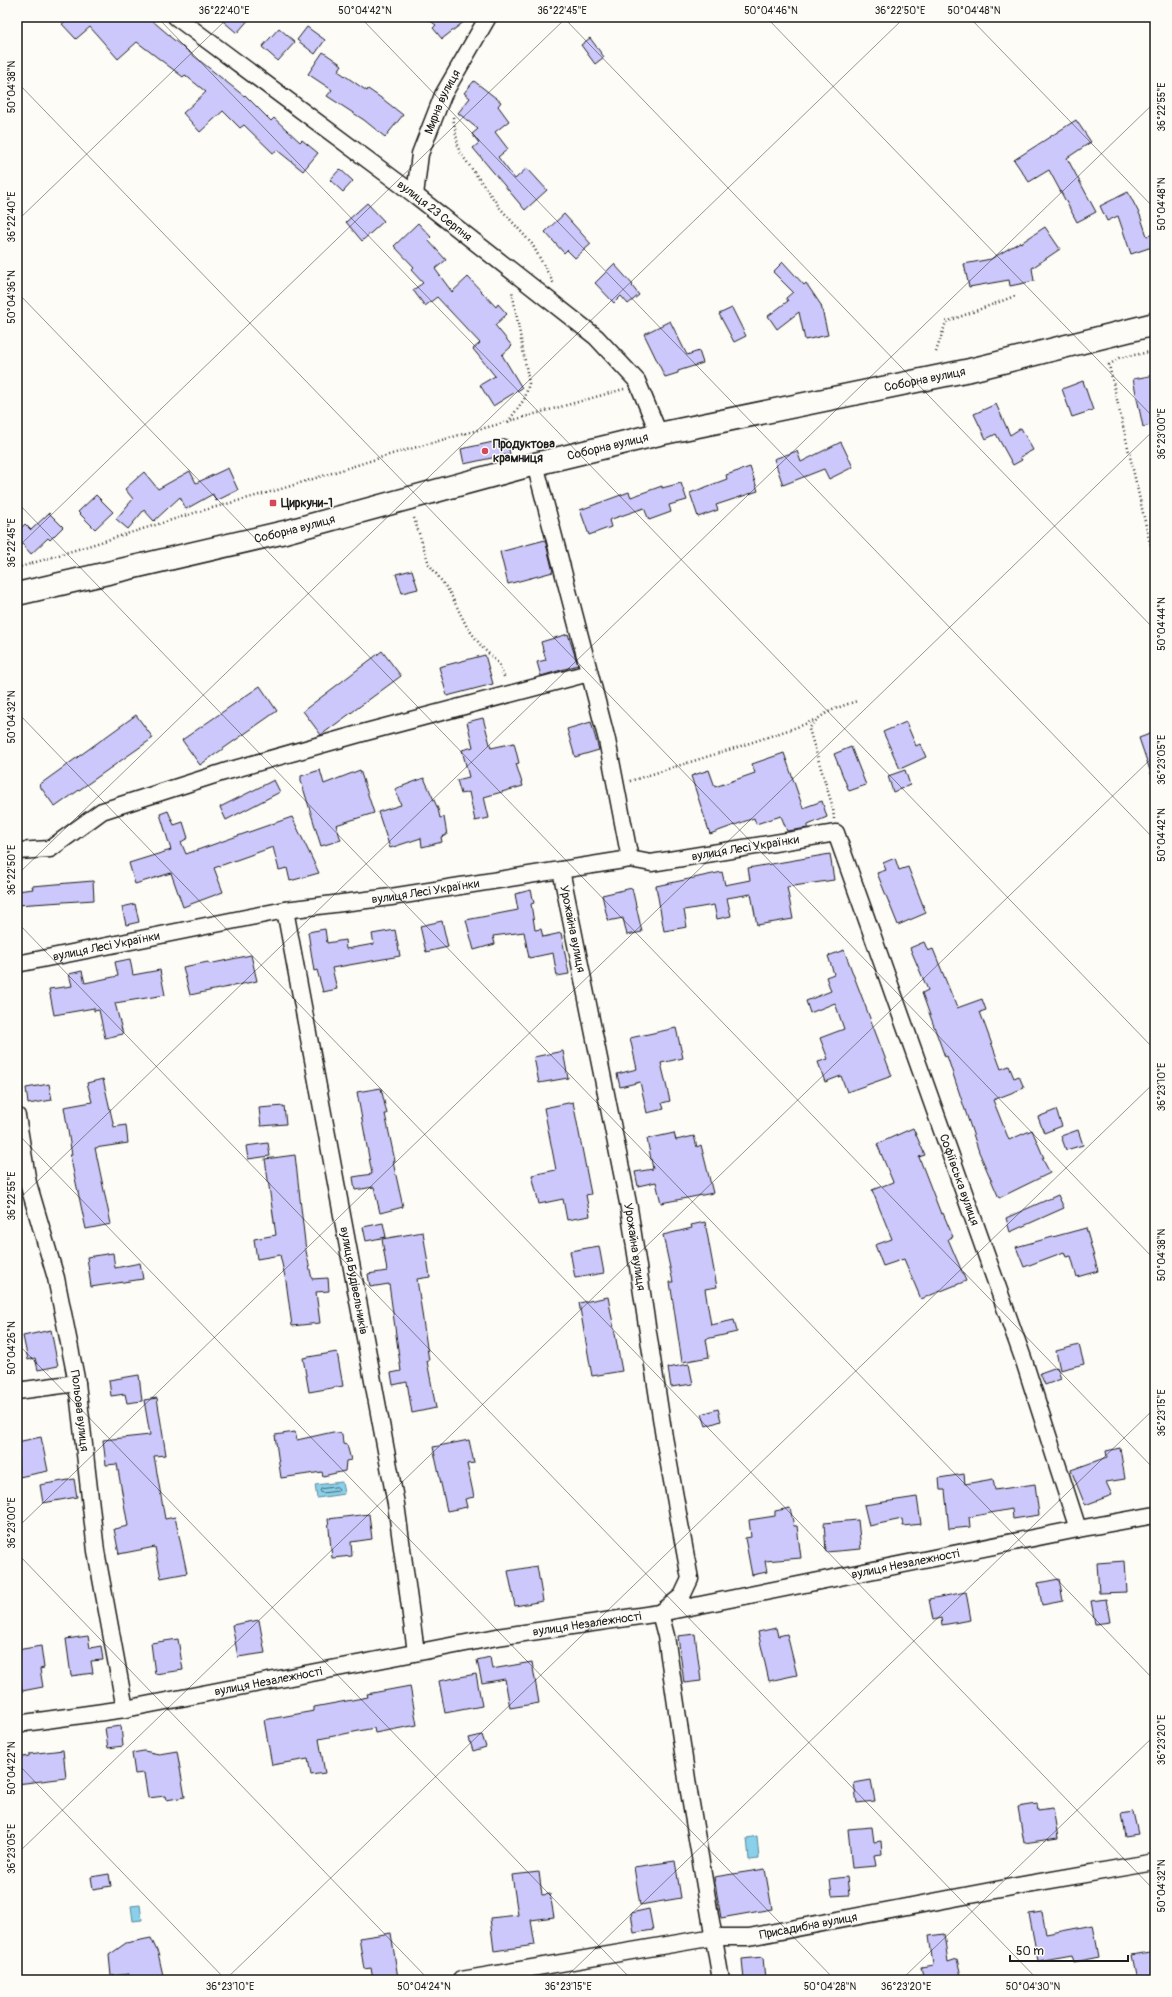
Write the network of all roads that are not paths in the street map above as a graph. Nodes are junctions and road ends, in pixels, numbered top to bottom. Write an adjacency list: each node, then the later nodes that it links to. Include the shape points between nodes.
1 (176, 17): 3 (street, вулиця 23 Серпня)
2 (488, 17): 3 (street, Мирна вулиця, via 443,95 420,154)
3 (415, 195): 5 (street, вулиця 23 Серпня, via 596,337 637,381)
4 (1155, 324): 5 (street, Соборна вулиця, via 970,370)
5 (660, 434): 6 (street, Соборна вулиця)
6 (535, 464): 7 (street, Соборна вулиця, via 285,532); 8 (street)
7 (17, 594)
8 (589, 673): 10 (street, via 209,777 102,811 50,849); 11 (street, via 607,740)
9 (836, 833): 11 (street, вулиця Лесі Українки, via 651,863); 19 (street, Софіївська вулиця, via 1024,1361)
10 (17, 851)
11 (630, 859): 12 (street, вулиця Лесі Українки)
12 (561, 870): 13 (street, вулиця Лесі Українки, via 392,898); 20 (street, Урожайна вулиця, via 629,1208 664,1437 690,1579 682,1596)
13 (285, 910): 14 (street, вулиця Лесі Українки); 21 (street, вулиця Будівельників, via 396,1504)
14 (17, 964)
15 (17, 1116): 16 (street, Польова вулиця, via 28,1183 56,1278)
16 (77, 1383): 17 (street); 22 (street, Польова вулиця, via 96,1551)
17 (17, 1391)
18 (1155, 1515): 19 (street, вулиця Незалежності)
19 (1078, 1529): 20 (street, вулиця Незалежності)
20 (660, 1613): 21 (street, вулиця Незалежності, via 497,1637); 25 (street, via 666,1636)
21 (416, 1652): 22 (street, вулиця Незалежності)
22 (125, 1709): 23 (street, вулиця Незалежності)
23 (17, 1724)
24 (1155, 1862): 25 (street, Присадибна вулиця, via 749,1937)
25 (714, 1937): 26 (street, Присадибна вулиця); 27 (street)
26 (461, 1980)
27 (721, 1980)

